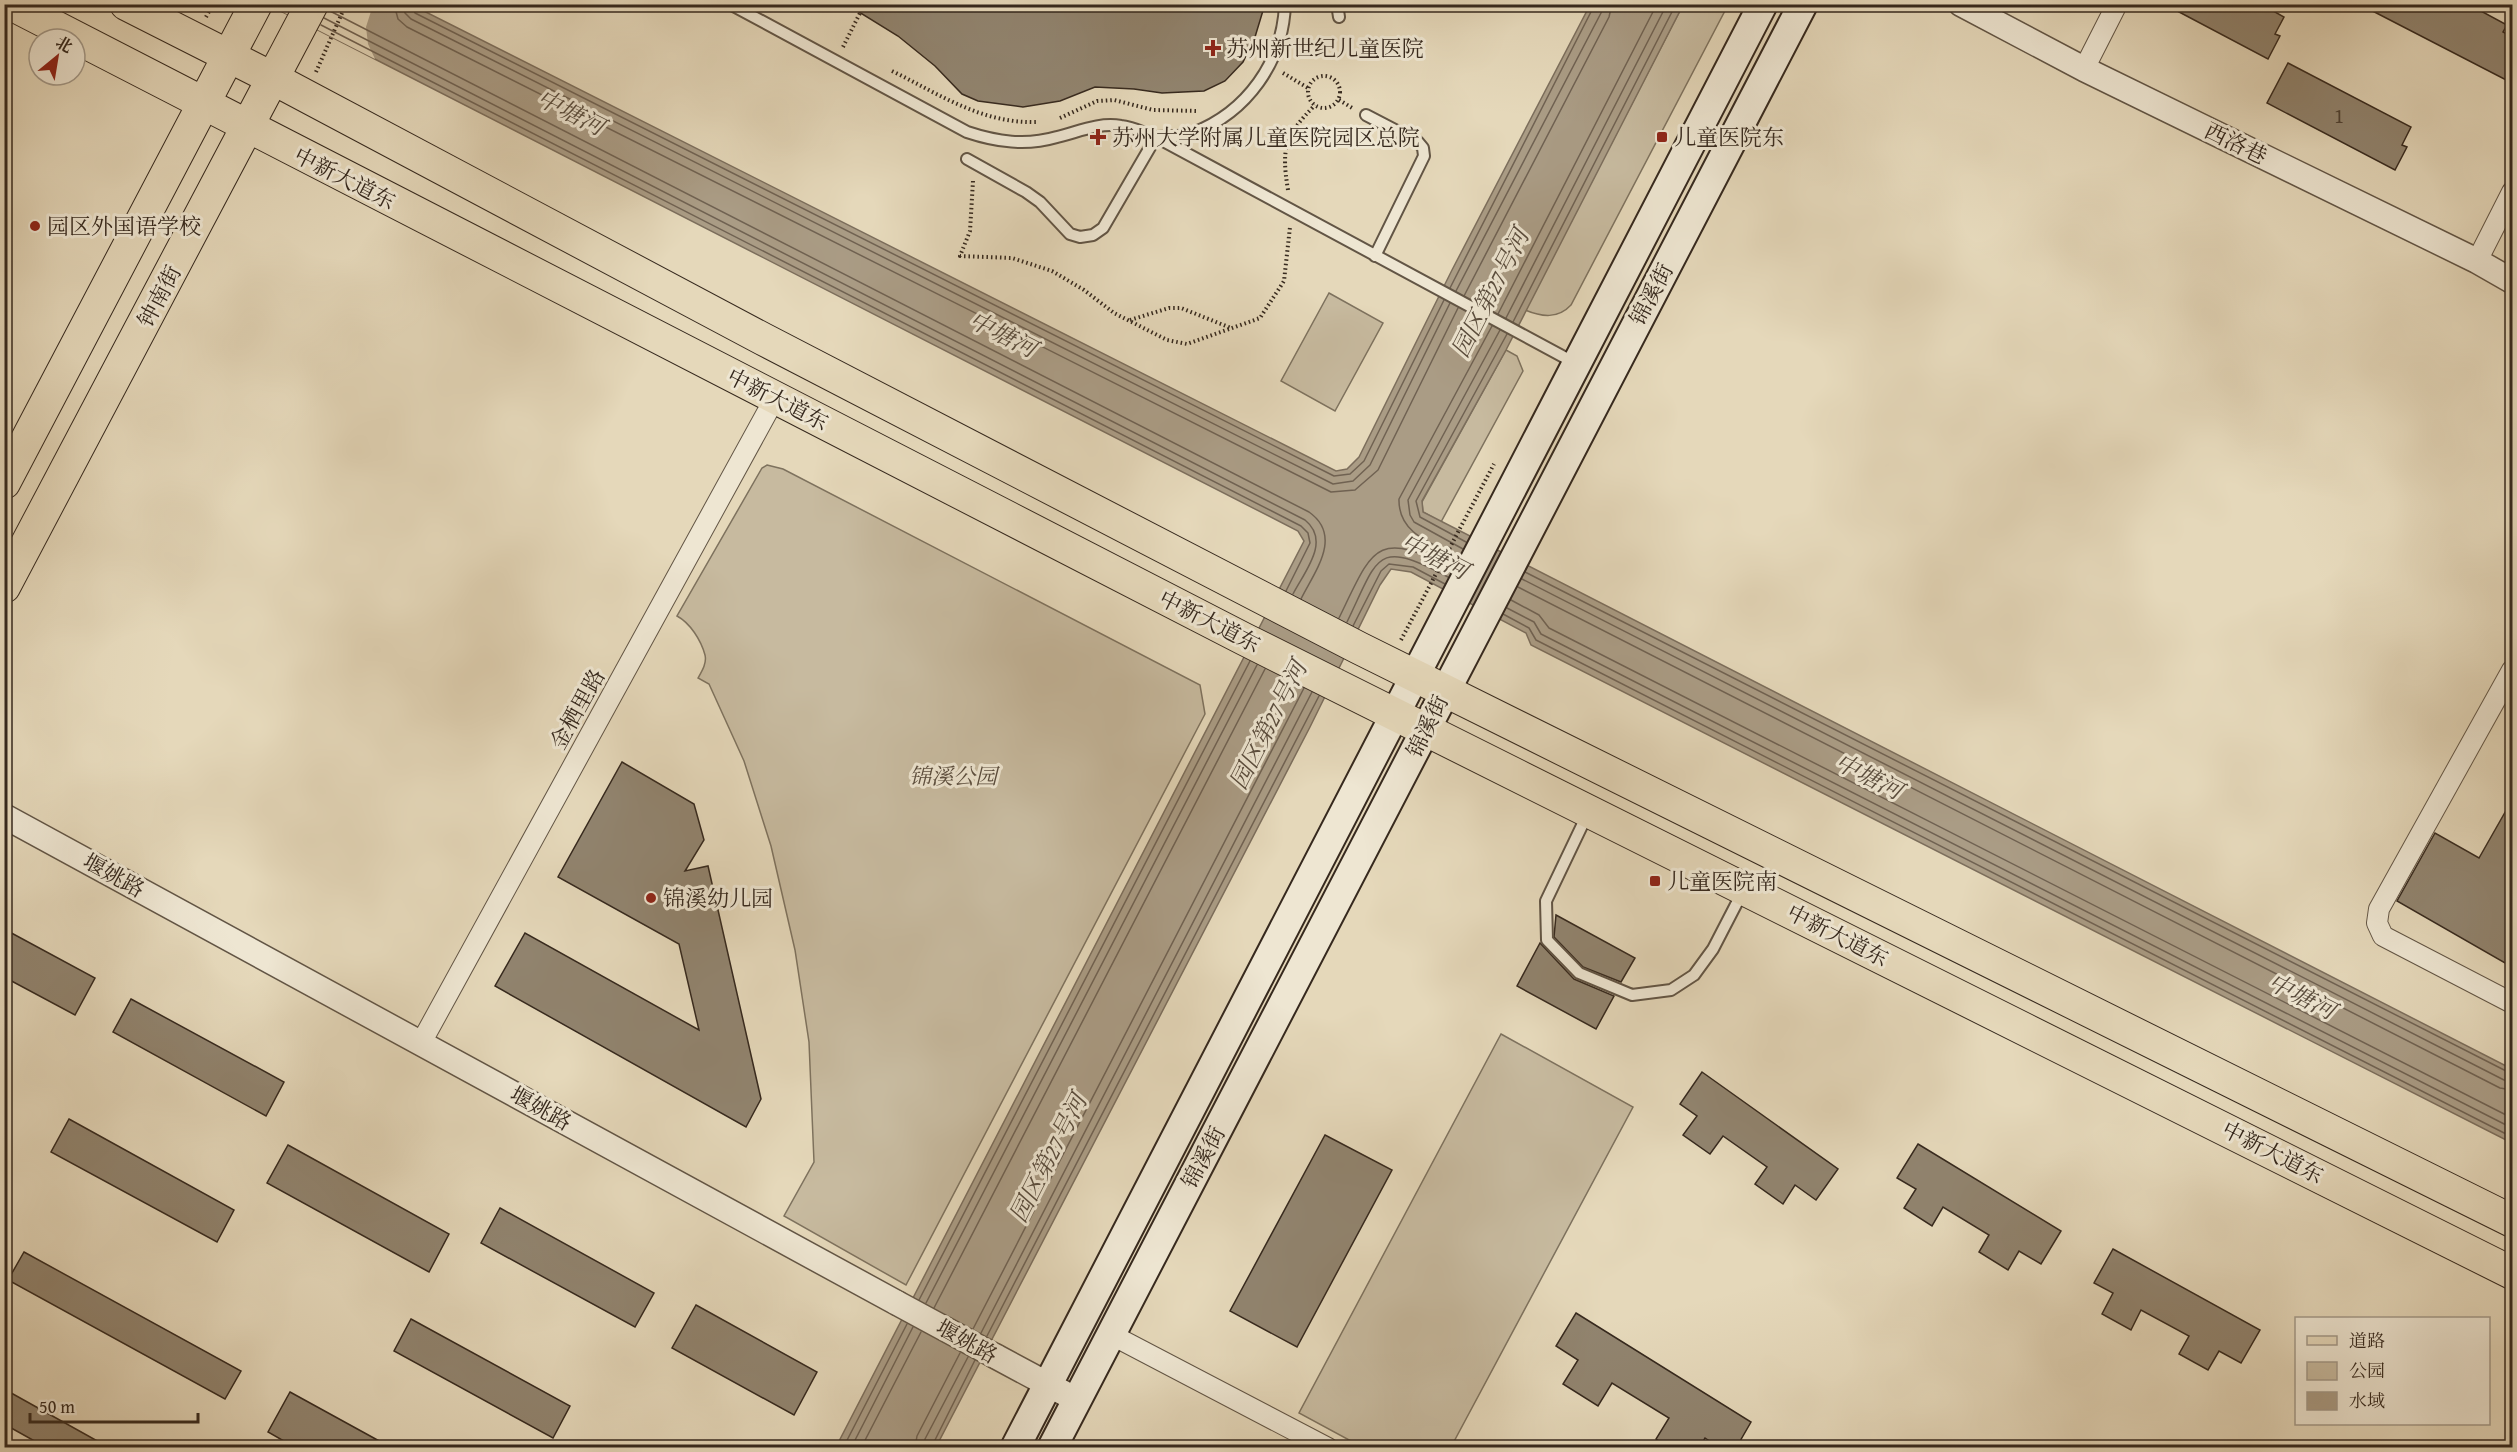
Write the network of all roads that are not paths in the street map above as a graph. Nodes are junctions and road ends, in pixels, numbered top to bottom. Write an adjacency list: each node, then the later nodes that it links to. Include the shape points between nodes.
1 (11, 4): 16 (main road, 中新大道东)
2 (126, 4): 13 (main road, 中新大道东)
3 (256, 4): 13 (main road)
4 (730, 4): 19 (lane, via 967,132 994,141 1025,142 1093,126 1119,125)
5 (1285, 4): 19 (lane, via 1280,44 1263,80 1219,119 1191,134)
6 (1337, 4): 12 (lane)
7 (1763, 4): 25 (main road, 锦溪街)
8 (1803, 4): 31 (main road, 锦溪街)
9 (1961, 4): 14 (street, 西洛巷)
10 (2115, 8): 14 (street)
11 (307, 13): 15 (main road, 钟南街)
12 (1339, 16)
13 (230, 56): 15 (main road, 中新大道东); 16 (main road)
14 (2084, 69): 23 (street, 西洛巷)
15 (274, 79): 18 (main road, 钟南街); 30 (main road, 中新大道东, via 763,339)
16 (204, 105): 18 (main road, 中新大道东); 27 (main road)
17 (1366, 116): 22 (lane, via 1418,142 1424,156)
18 (249, 128): 26 (main road, 中新大道东); 28 (main road, 钟南街)
19 (1156, 137): 20 (lane, via 1103,228 1080,237 1070,234 1026,192); 22 (lane)
20 (967, 159)
21 (2512, 192): 23 (street)
22 (1376, 256): 25 (lane)
23 (2477, 261): 24 (street, 西洛巷)
24 (2512, 281)
25 (1578, 364): 30 (main road, 锦溪街)
26 (775, 398): 32 (main road, 中新大道东); 38 (street, 金栖里路)
27 (4, 483)
28 (4, 586)
29 (2512, 670): 37 (street, via 2379,909 2377,923 2383,936)
30 (1417, 676): 31 (main road, 中新大道东); 32 (main road, 锦溪街)
31 (1445, 689): 33 (main road, 锦溪街); 39 (main road, 中新大道东)
32 (1396, 715): 33 (main road, 中新大道东); 42 (main road, 锦溪街)
33 (1426, 729): 34 (main road, 中新大道东); 41 (main road, 锦溪街)
34 (1590, 810): 36 (main road, 中新大道东); 36 (lane, via 1546,900 1547,940 1579,974 1632,995 1671,990 1694,975 1713,949)
35 (4, 816): 38 (street, 堰姚路)
36 (1745, 888): 40 (main road, 中新大道东)
37 (2512, 1003)
38 (421, 1043): 42 (street, 堰姚路, bridge)
39 (2512, 1221)
40 (2512, 1273)
41 (1110, 1334): 43 (main road, 锦溪街); 46 (street)
42 (1048, 1385): 43 (street, 堰姚路); 44 (main road, 锦溪街)
43 (1077, 1400): 45 (main road, 锦溪街)
44 (1015, 1448)
45 (1052, 1448)
46 (1328, 1448)

